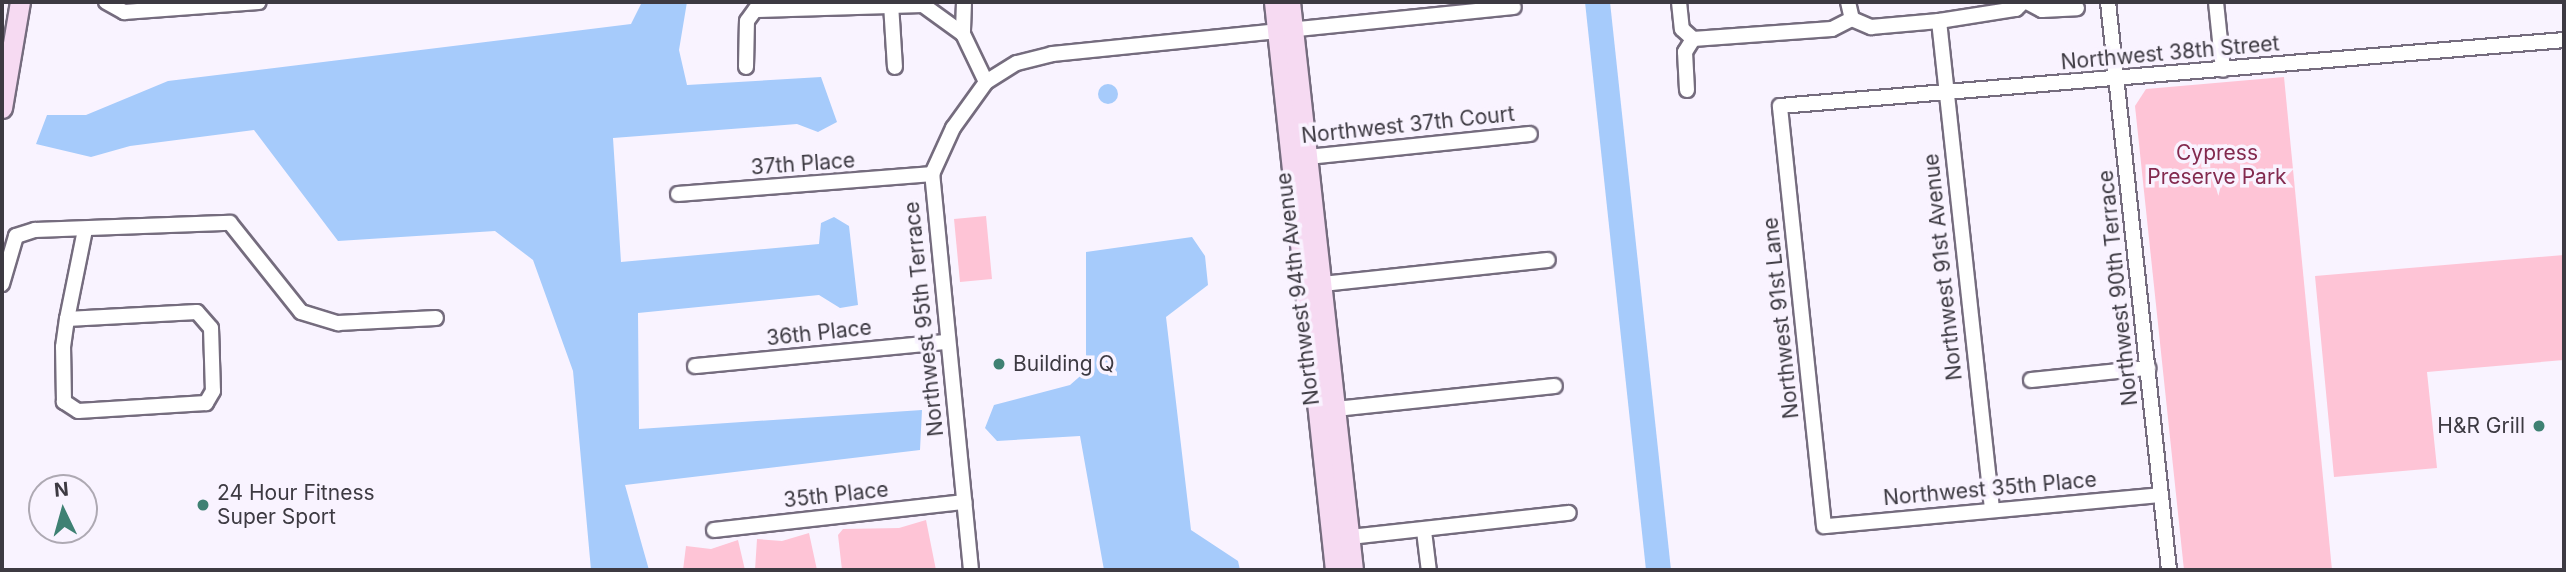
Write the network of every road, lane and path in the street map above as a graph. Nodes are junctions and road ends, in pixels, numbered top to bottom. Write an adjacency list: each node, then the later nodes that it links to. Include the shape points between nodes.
1 (20, 2): 30 (street)
2 (106, 2): 3 (street, via 124,12)
3 (260, 2)
4 (964, 2): 19 (street)
5 (1274, 2): 18 (street, Northwest 94th Avenue)
6 (1290, 2): 18 (street, Northwest 94th Avenue)
7 (1679, 2): 20 (street, via 1682,29)
8 (1848, 2): 16 (street)
9 (2025, 2): 15 (street, via 2042,10); 17 (street, via 2015,9)
10 (2108, 2): 25 (street, Northwest 90th Terrace)
11 (2216, 2): 24 (street)
12 (891, 4): 13 (street); 19 (street, via 923,5); 23 (street)
13 (759, 6): 22 (street, via 747,20)
14 (1514, 7): 18 (street, Northwest 95th Terrace)
15 (2077, 8)
16 (1852, 19): 17 (street, via 1871,27); 20 (street, via 1832,29)
17 (1940, 20): 28 (street, Northwest 91st Avenue)
18 (1285, 32): 26 (street, Northwest 95th Terrace, via 1052,54 1017,63); 32 (street, Northwest 94th Avenue)
19 (962, 34): 26 (street)
20 (1693, 39): 27 (street, via 1685,52)
21 (2564, 40): 24 (street, Northwest 38th Street)
22 (746, 66)
23 (895, 67)
24 (2223, 69): 25 (street, Northwest 38th Street)
25 (2116, 79): 28 (street, Northwest 38th Street); 43 (street, Northwest 90th Terrace)
26 (986, 82): 33 (street, Northwest 95th Terrace, via 953,128)
27 (1687, 90)
28 (1945, 93): 29 (street, Northwest 38th Street); 49 (street, Northwest 91st Avenue)
29 (1780, 106): 51 (street, Northwest 91st Lane)
30 (2, 108)
31 (1530, 134): 32 (street, Northwest 37th Court)
32 (1298, 158): 38 (street, Northwest 94th Avenue)
33 (932, 174): 34 (street, 37th Place); 41 (street, Northwest 95th Terrace)
34 (678, 194)
35 (85, 230): 37 (street, via 16,236); 39 (street, via 230,223 301,312 338,323); 40 (street)
36 (1548, 260): 38 (street)
37 (2, 284)
38 (1313, 285): 46 (street, Northwest 94th Avenue)
39 (436, 318)
40 (66, 319): 40 (street, via 64,402 78,411 206,402 213,391 211,328 197,312)
41 (946, 342): 42 (street, 36th Place); 48 (street, Northwest 95th Terrace)
42 (695, 366)
43 (2148, 368): 44 (street); 47 (street, Northwest 90th Terrace)
44 (2031, 380)
45 (1555, 386): 46 (street)
46 (1327, 410): 54 (street, Northwest 94th Avenue)
47 (2161, 495): 49 (street, Northwest 35th Place); 59 (street, Northwest 90th Terrace)
48 (964, 502): 52 (street, 35th Place); 55 (street, Northwest 95th Terrace)
49 (1992, 509): 51 (street, Northwest 35th Place)
50 (1569, 513): 53 (street)
51 (1824, 526)
52 (714, 530)
53 (1424, 531): 54 (street); 58 (street)
54 (1340, 538): 56 (street, Northwest 94th Avenue); 57 (street, Northwest 94th Avenue)
55 (971, 570)
56 (1335, 570)
57 (1353, 570)
58 (1429, 570)
59 (2169, 570)

